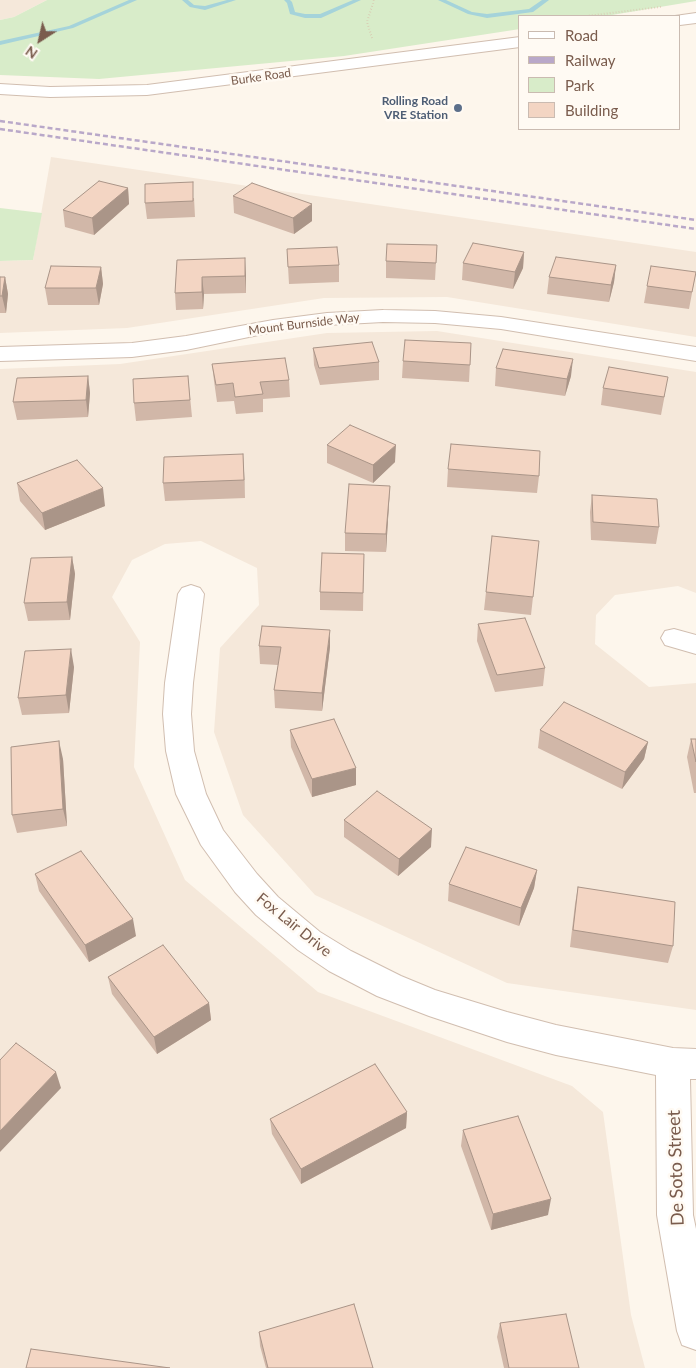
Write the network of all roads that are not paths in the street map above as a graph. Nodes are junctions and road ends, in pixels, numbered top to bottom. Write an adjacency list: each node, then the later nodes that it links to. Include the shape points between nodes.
1 (696, 18): 2 (street)
2 (681, 20)
3 (518, 42): 4 (street, Burke Road, via 147,90 58,92)
4 (0, 89)
5 (0, 354): 6 (street, Mount Burnside Way, via 132,350 273,326 383,316 501,323)
6 (696, 354)
7 (191, 594): 8 (street, Fox Lair Drive, via 179,683 180,751 191,794 212,837 246,884 267,906 309,941 340,961 429,1002 532,1034)
8 (684, 1064): 9 (street, De Soto Street, via 675,1215)
9 (696, 1332)

